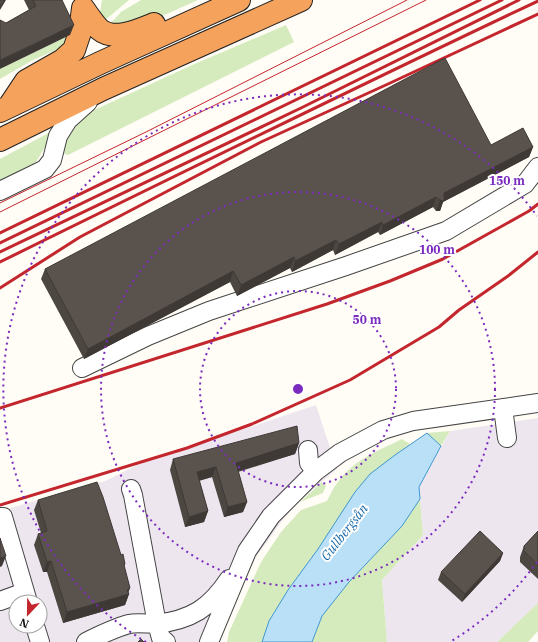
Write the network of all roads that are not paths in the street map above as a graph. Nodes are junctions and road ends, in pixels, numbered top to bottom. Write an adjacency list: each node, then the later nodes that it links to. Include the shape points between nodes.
1 (301, 0): 4 (highway)
2 (226, 1): 3 (highway, via 127,34 113,34 100,29); 5 (highway)
3 (85, 4): 5 (highway, via 74,50 63,60 26,81)
4 (103, 89): 6 (highway); 8 (street, via 68,120 58,136 52,160 45,168)
5 (5, 108)
6 (0, 140)
7 (538, 167): 9 (street, via 525,184 446,231 209,311 148,336)
8 (0, 191)
9 (82, 368)
10 (538, 403): 11 (street)
11 (502, 408): 12 (street); 14 (street, via 413,421 383,430 340,453)
12 (507, 438)
13 (308, 450): 14 (street, via 309,463)
14 (316, 471): 17 (street, via 271,516)
15 (132, 492): 19 (street)
16 (1, 517): 18 (street)
17 (247, 551): 19 (street, via 221,592 204,609 182,619); 22 (street)
18 (26, 594)
19 (157, 624): 20 (street, via 129,624); 21 (street, via 161,638)
20 (86, 642)
21 (166, 642)
22 (209, 642)

